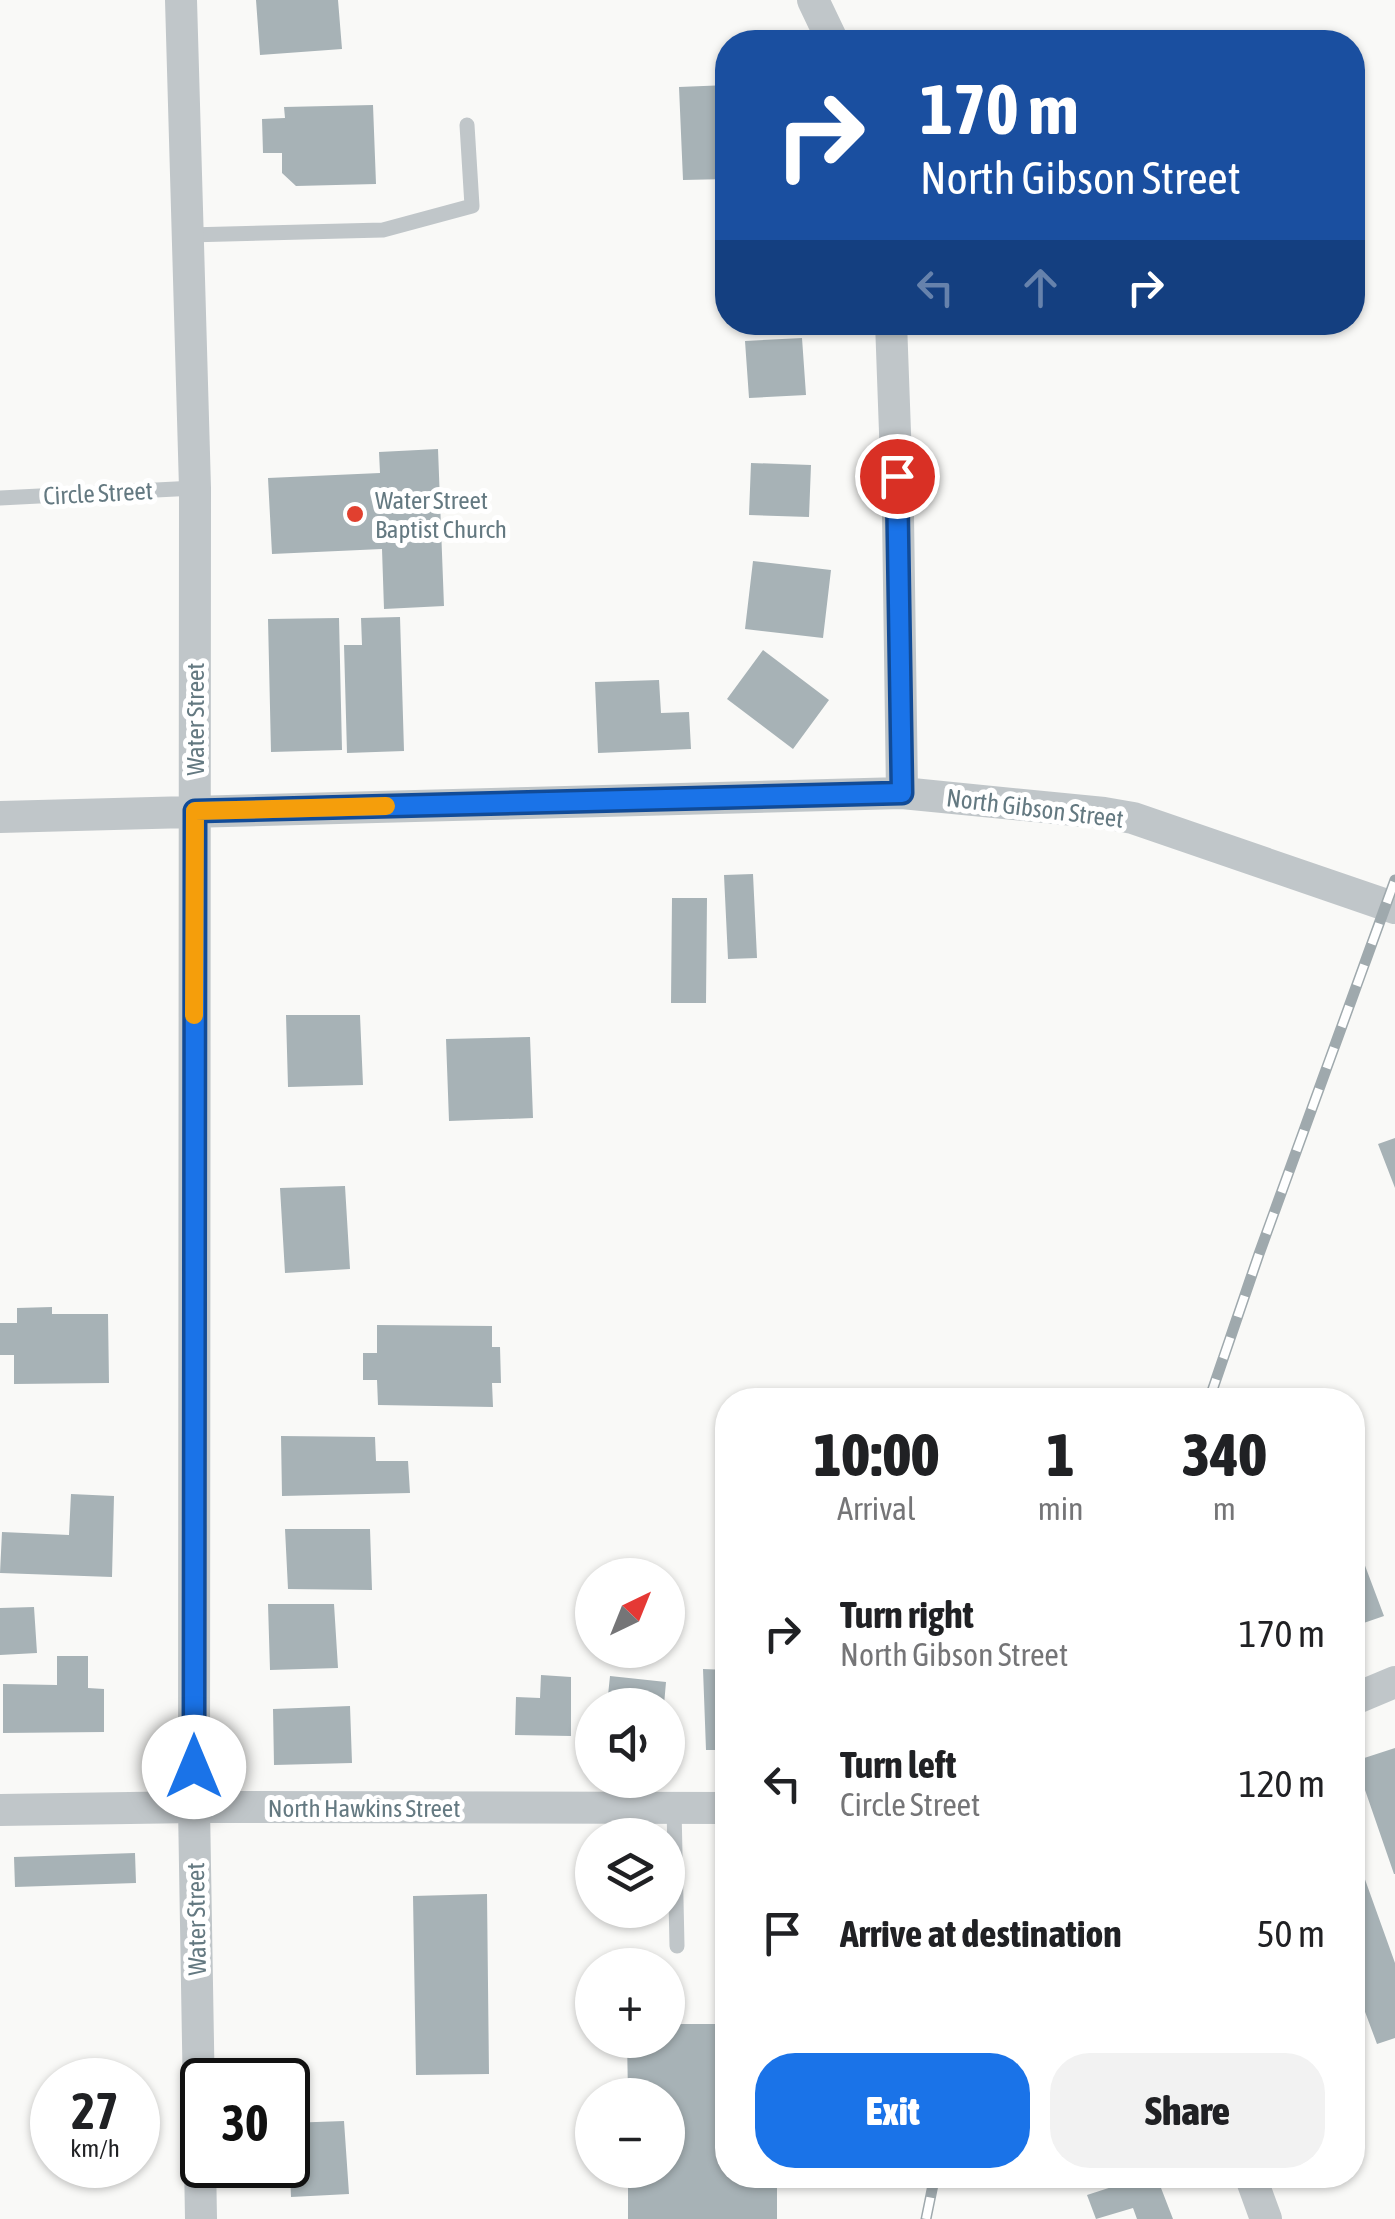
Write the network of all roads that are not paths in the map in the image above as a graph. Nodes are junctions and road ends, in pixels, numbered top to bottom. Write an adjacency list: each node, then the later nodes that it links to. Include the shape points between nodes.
1 (181, 0): 5 (street, Water Street)
2 (812, 0): 3 (street)
3 (827, 30)
4 (466, 126): 5 (lane, via 472,206 383,230)
5 (188, 235): 7 (street, Water Street)
6 (891, 335): 9 (street)
7 (196, 488): 8 (lane, Circle Street); 10 (street, Water Street)
8 (0, 498)
9 (902, 793): 10 (street, North Gibson Street); 12 (street, North Gibson Street, via 1133,818)
10 (195, 811): 11 (street, North Gibson Street); 15 (street, Water Street)
11 (0, 818)
12 (1395, 908)
13 (1395, 1682): 14 (street)
14 (1365, 1695)
15 (194, 1807): 16 (street, North Hawkins Street); 18 (street, North Hawkins Street); 21 (street, Water Street)
16 (674, 1808): 17 (street, North Hawkins Street); 19 (lane)
17 (715, 1808)
18 (0, 1810)
19 (677, 1946)
20 (1255, 2188): 22 (street)
21 (201, 2219)
22 (1266, 2219)

